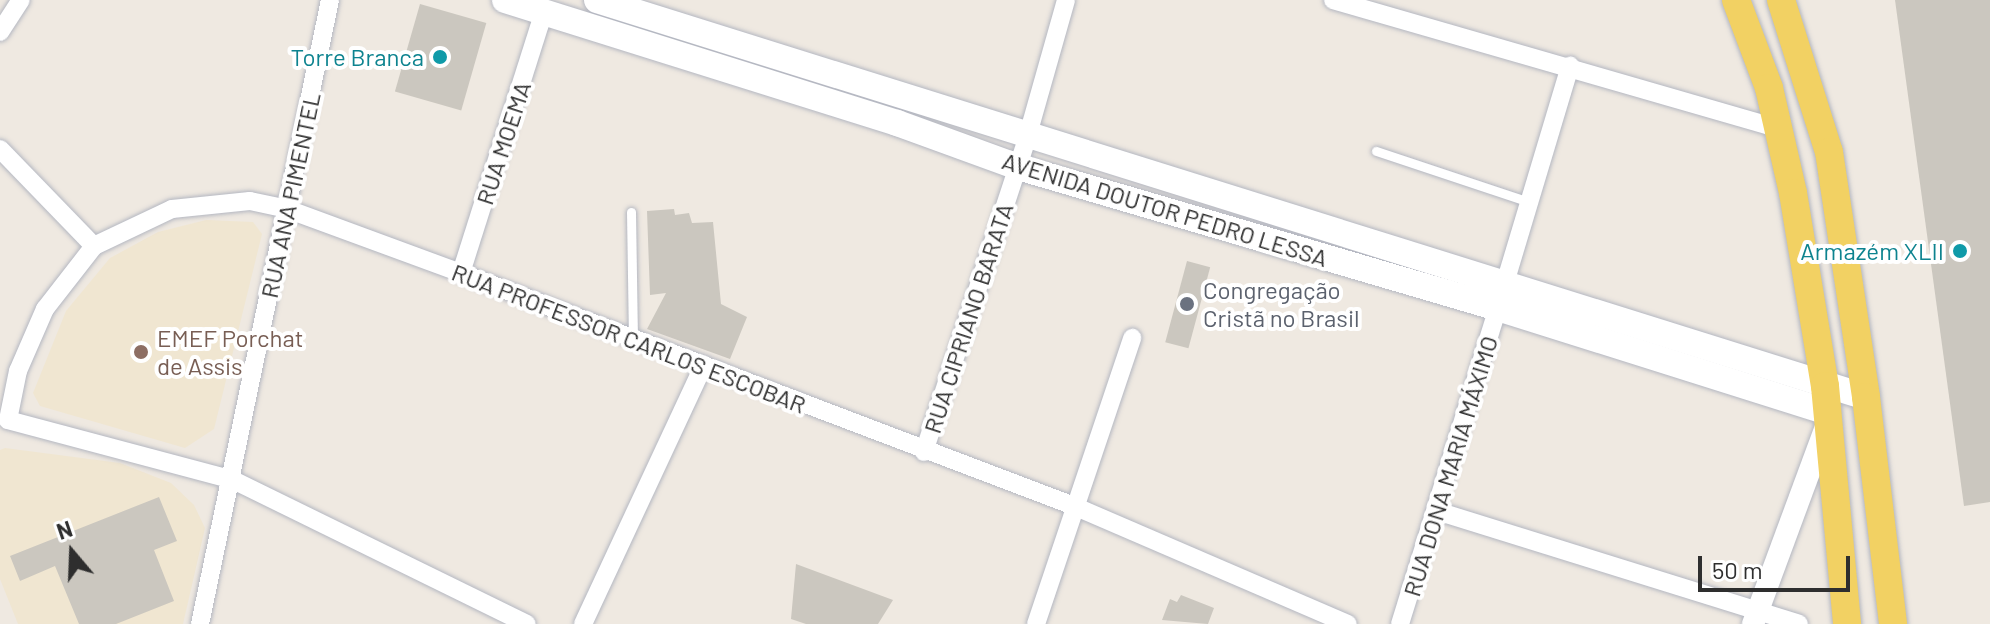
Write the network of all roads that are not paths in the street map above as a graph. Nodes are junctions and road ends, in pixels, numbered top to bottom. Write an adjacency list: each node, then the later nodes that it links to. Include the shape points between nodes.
1 (21, 0): 11 (street)
2 (330, 0): 19 (street, RUA ANA PIMENTEL)
3 (505, 0): 10 (main road, AVENIDA DOUTOR PEDRO LESSA)
4 (597, 0): 14 (main road, AVENIDA DOUTOR PEDRO LESSA)
5 (1066, 0): 14 (street, RUA CIPRIANO BARATA)
6 (1333, 0): 12 (street)
7 (1736, 0): 13 (main road)
8 (1781, 0): 27 (main road, via 1829,152)
9 (1794, 0): 44 (lane, via 1831,127 1850,230)
10 (544, 12): 17 (main road, AVENIDA DOUTOR PEDRO LESSA, via 897,123); 22 (street, RUA MOEMA)
11 (0, 32)
12 (1570, 66): 13 (street); 18 (street, RUA DONA MARIA MÁXIMO)
13 (1780, 129): 28 (main road)
14 (1027, 138): 17 (street, RUA CIPRIANO BARATA); 23 (main road, AVENIDA DOUTOR PEDRO LESSA)
15 (0, 149): 21 (street)
16 (1376, 151): 18 (lane)
17 (1018, 167): 23 (main road, AVENIDA DOUTOR PEDRO LESSA); 30 (street, RUA CIPRIANO BARATA)
18 (1529, 202): 23 (street, RUA DONA MARIA MÁXIMO)
19 (287, 209): 21 (street, RUA PROFESSOR CARLOS ESCOBAR, via 250,201 204,202 172,209); 22 (street, RUA PROFESSOR CARLOS ESCOBAR); 31 (street, RUA ANA PIMENTEL)
20 (631, 212): 24 (lane)
21 (94, 246): 29 (street, RUA PROFESSOR CARLOS ESCOBAR, via 40,319)
22 (461, 273): 24 (street, RUA PROFESSOR CARLOS ESCOBAR)
23 (1502, 295): 28 (main road, AVENIDA DOUTOR PEDRO LESSA); 33 (street, RUA DONA MARIA MÁXIMO)
24 (633, 338): 26 (street, RUA PROFESSOR CARLOS ESCOBAR)
25 (1132, 338): 32 (street)
26 (704, 365): 30 (street, RUA PROFESSOR CARLOS ESCOBAR); 37 (street)
27 (1866, 397): 28 (main road, AVENIDA DOUTOR PEDRO LESSA); 43 (main road)
28 (1827, 406): 34 (street); 42 (main road)
29 (4, 422): 31 (street)
30 (924, 452): 32 (street, RUA PROFESSOR CARLOS ESCOBAR)
31 (233, 480): 35 (street, RUA ANA PIMENTEL); 36 (street)
32 (1074, 506): 38 (street); 39 (street, RUA PROFESSOR CARLOS ESCOBAR)
33 (1437, 511): 34 (street); 40 (street, RUA DONA MARIA MÁXIMO)
34 (1755, 617): 41 (street)
35 (200, 624)
36 (527, 624)
37 (583, 624)
38 (1036, 624)
39 (1348, 624)
40 (1400, 624)
41 (1799, 624)
42 (1847, 624)
43 (1893, 624)
44 (1904, 624)

